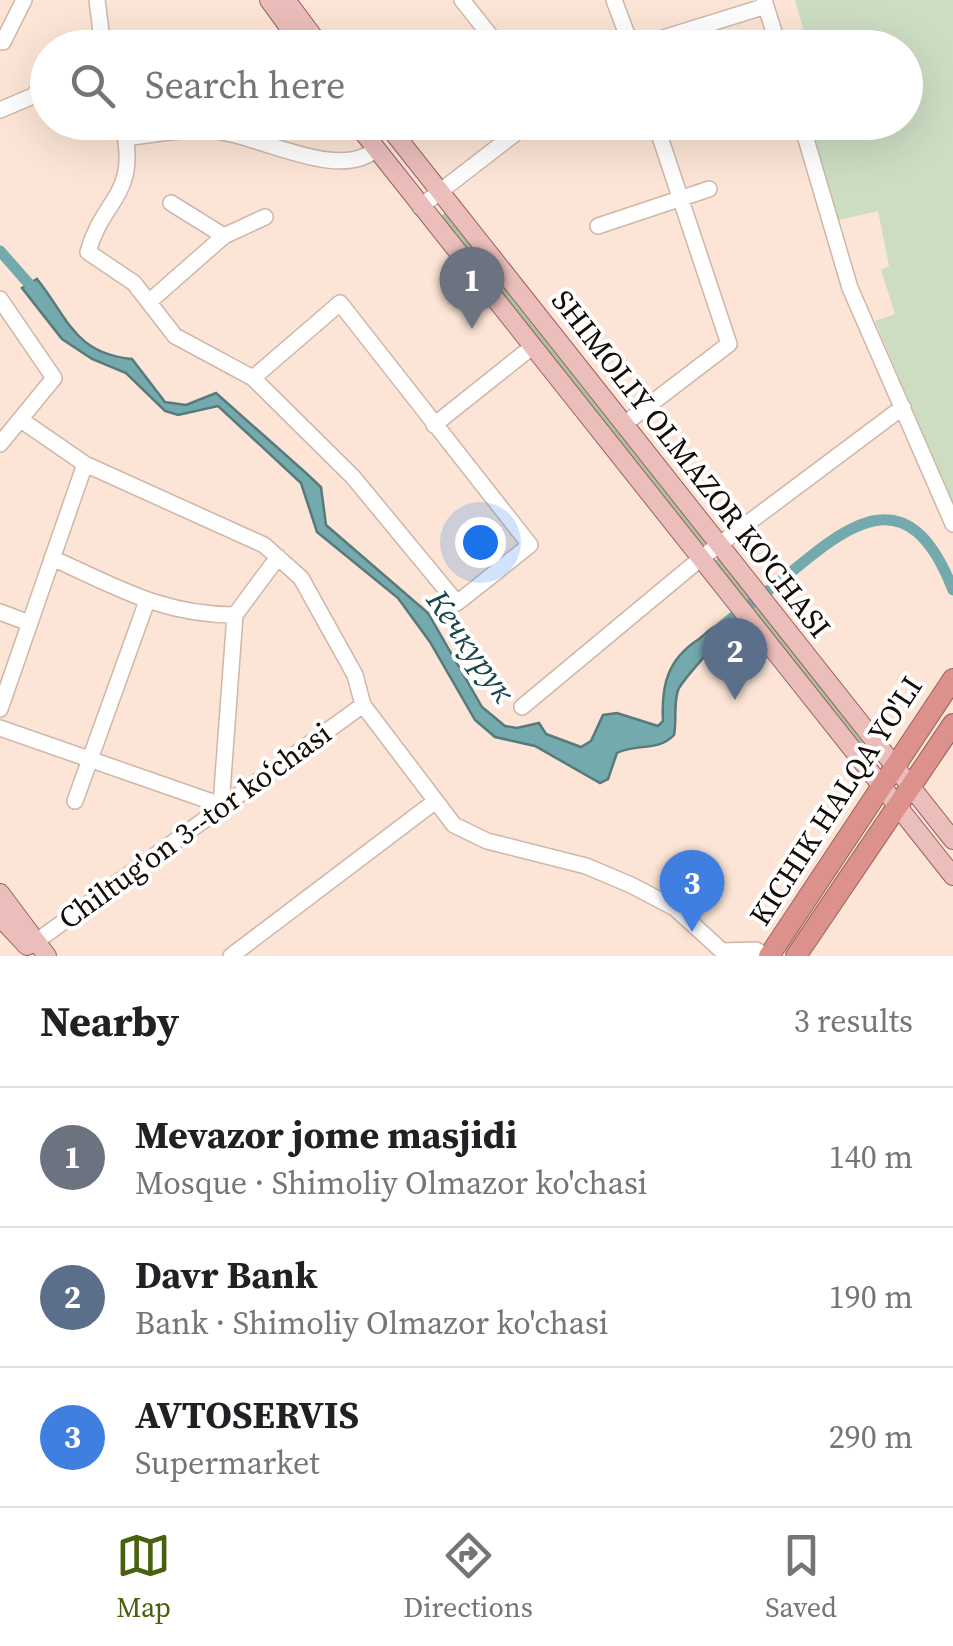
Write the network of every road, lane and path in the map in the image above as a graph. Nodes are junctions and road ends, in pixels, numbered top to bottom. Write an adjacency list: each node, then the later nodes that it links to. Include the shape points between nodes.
1 (24, 0): 15 (street)
2 (97, 0): 8 (street)
3 (269, 0): 9 (main road)
4 (286, 0): 10 (main road)
5 (462, 0): 11 (street)
6 (614, 0): 12 (street)
7 (765, 3): 13 (street); 14 (street)
8 (101, 30)
9 (291, 30)
10 (308, 30)
11 (486, 30)
12 (625, 30)
13 (683, 30)
14 (773, 30)
15 (4, 42)
16 (30, 97): 17 (street)
17 (0, 110)
18 (124, 140): 35 (street, via 124,188 88,252 130,278)
19 (260, 140): 25 (street, via 334,163)
20 (368, 140): 25 (main road, SHIMOLIY OLMAZOR KO'CHASI)
21 (399, 140): 27 (main road, SHIMOLIY OLMAZOR KO'CHASI)
22 (507, 140): 27 (street)
23 (660, 140): 28 (street)
24 (806, 140): 38 (street, via 850,288)
25 (376, 150): 30 (main road, SHIMOLIY OLMAZOR KO'CHASI)
26 (710, 189): 28 (street)
27 (440, 191): 30 (street); 41 (main road, SHIMOLIY OLMAZOR KO'CHASI)
28 (678, 198): 32 (street); 41 (street, via 730,344)
29 (171, 203): 33 (street)
30 (420, 207): 36 (main road, SHIMOLIY OLMAZOR KO'CHASI)
31 (265, 217): 33 (street)
32 (598, 226)
33 (224, 236): 35 (street)
34 (0, 299): 39 (street, via 54,378)
35 (150, 302): 37 (street, via 174,336)
36 (532, 347): 40 (street); 48 (main road, SHIMOLIY OLMAZOR KO'CHASI)
37 (252, 378): 40 (street, via 340,304); 40 (street, via 353,477 461,603 530,541)
38 (903, 407): 44 (street); 45 (street)
39 (22, 420): 42 (street); 43 (street)
40 (434, 425)
41 (624, 425): 45 (main road, SHIMOLIY OLMAZOR KO'CHASI)
42 (0, 444)
43 (85, 464): 46 (street); 47 (street)
44 (953, 524)
45 (721, 548): 48 (street); 60 (main road, SHIMOLIY OLMAZOR KO'CHASI)
46 (278, 557): 51 (street); 54 (street, via 301,578 354,674)
47 (52, 558): 49 (street); 52 (street)
48 (700, 559): 55 (street); 62 (main road, SHIMOLIY OLMAZOR KO'CHASI)
49 (147, 601): 51 (street, via 190,615); 59 (street)
50 (0, 612): 52 (street)
51 (235, 615): 65 (street)
52 (30, 622): 56 (street)
53 (953, 679): 60 (highway, KICHIK HALQA YO'LI)
54 (363, 706): 64 (street); 65 (street, Chiltug'on 3--tor koʻchasi)
55 (522, 707)
56 (0, 709)
57 (953, 724): 61 (highway, KICHIK HALQA YO'LI)
58 (0, 728): 59 (street)
59 (90, 758): 63 (street); 65 (street)
60 (896, 766): 61 (main road, SHIMOLIY OLMAZOR KO'CHASI); 62 (highway, KICHIK HALQA YO'LI)
61 (911, 786): 66 (highway, KICHIK HALQA YO'LI); 67 (main road, SHIMOLIY OLMAZOR KO'CHASI)
62 (884, 787): 66 (main road, SHIMOLIY OLMAZOR KO'CHASI); 73 (highway, KICHIK HALQA YO'LI)
63 (75, 801)
64 (433, 803): 72 (street); 73 (street, via 467,834 586,866 676,908 722,951)
65 (220, 805): 71 (street, Chiltug'on 3--tor koʻchasi)
66 (898, 806): 68 (main road, SHIMOLIY OLMAZOR KO'CHASI); 74 (highway, KICHIK HALQA YO'LI)
67 (953, 840)
68 (953, 876)
69 (0, 894): 71 (main road)
70 (0, 917): 71 (main road)
71 (36, 950)
72 (231, 956)
73 (768, 956)
74 (796, 956)

